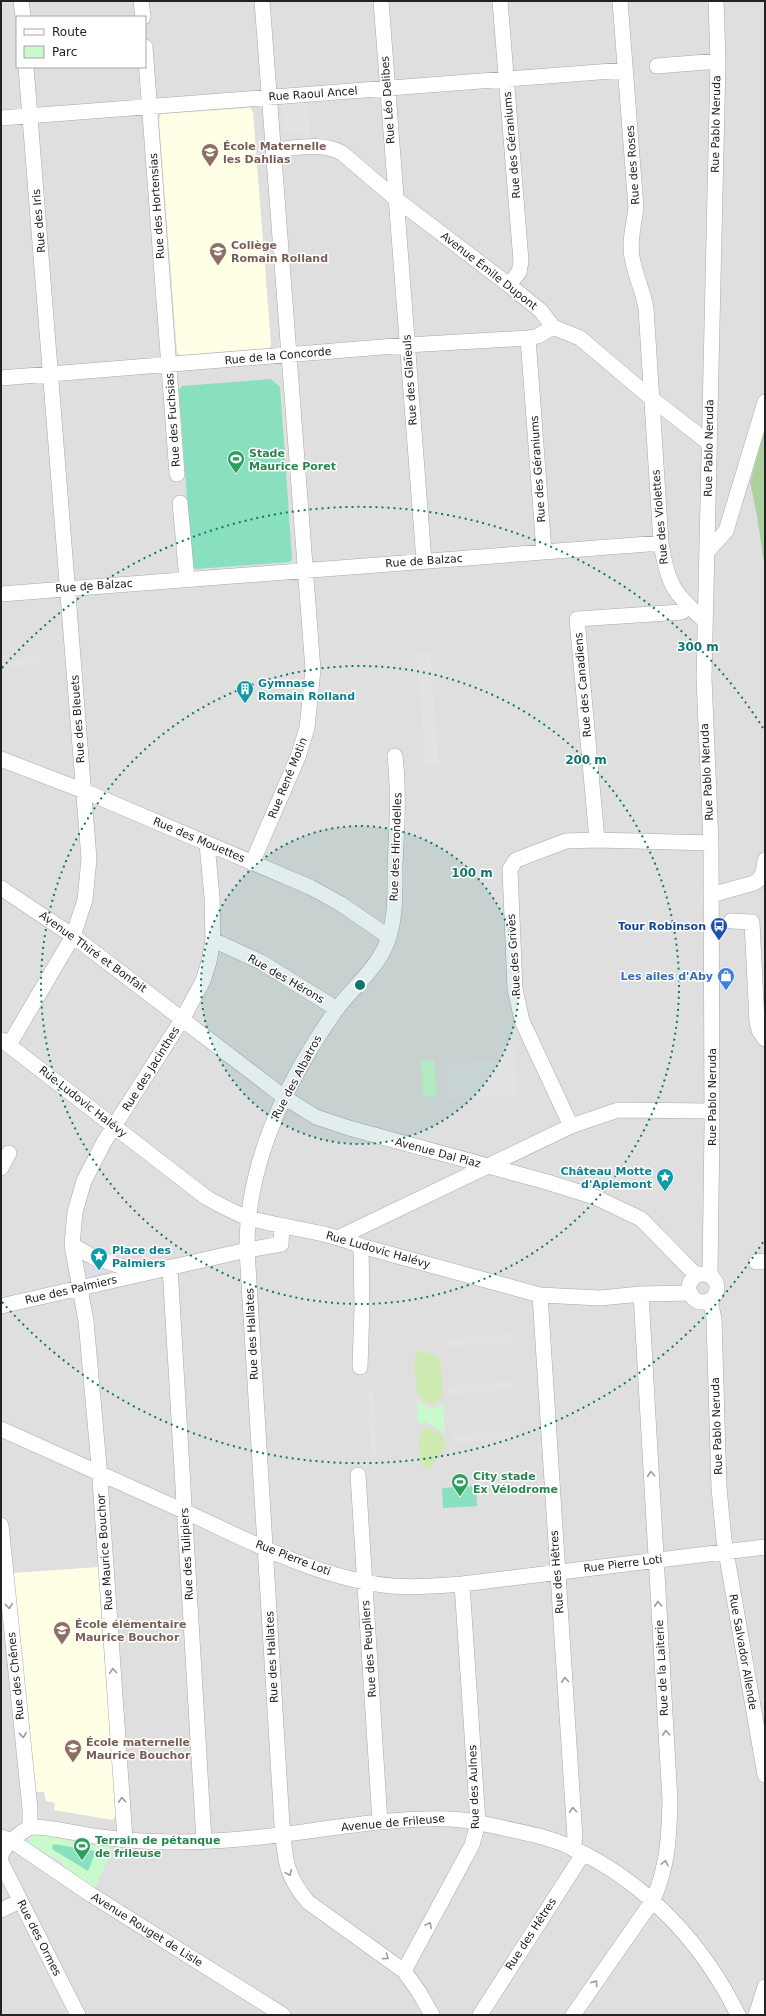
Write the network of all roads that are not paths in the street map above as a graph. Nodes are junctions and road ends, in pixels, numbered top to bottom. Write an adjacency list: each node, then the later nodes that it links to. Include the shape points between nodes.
1 (21, 1): 8 (street)
2 (141, 1): 9 (street)
3 (262, 1): 17 (street, Rue René Motin)
4 (381, 1): 16 (street, Rue Léo Delibes)
5 (500, 1): 15 (street, Rue des Géraniums)
6 (620, 1): 14 (street, Rue des Roses)
7 (716, 1): 11 (street, Rue Pablo Neruda)
8 (22, 16)
9 (143, 16)
10 (146, 59): 18 (street, Rue des Hortensias)
11 (718, 61): 12 (street); 33 (street, Rue Pablo Neruda)
12 (657, 66)
13 (26, 68): 19 (street, Rue des Iris)
14 (625, 70): 15 (street, Rue Raoul Ancel); 31 (street, Rue des Roses, via 636,208 631,240 632,257 646,308)
15 (507, 79): 16 (street, Rue Raoul Ancel); 23 (street, Rue des Géraniums, via 521,261 519,272)
16 (388, 88): 17 (street, Rue Raoul Ancel); 22 (street, Rue Léo Delibes)
17 (270, 97): 18 (street, Rue Raoul Ancel); 21 (street, Rue René Motin)
18 (150, 106): 19 (street, Rue Raoul Ancel); 28 (street, Rue des Hortensias)
19 (30, 116): 20 (street, Rue Raoul Ancel); 29 (street, Rue des Iris)
20 (1, 118)
21 (274, 150): 22 (street, Avenue Émile Dupont, via 334,148); 27 (street, Rue René Motin)
22 (396, 199): 23 (street, Avenue Émile Dupont); 26 (street, Rue des Glaïeuls)
23 (509, 286): 24 (street, Avenue Émile Dupont, via 541,312)
24 (553, 327): 25 (street, Rue de la Concorde, via 538,336); 31 (street, Avenue Émile Dupont, via 580,338)
25 (528, 338): 26 (street, Rue de la Concorde); 37 (street, Rue des Géraniums)
26 (407, 345): 27 (street, Rue de la Concorde); 39 (street, Rue des Glaïeuls)
27 (289, 355): 28 (street, Rue de la Concorde); 40 (street, Rue René Motin)
28 (169, 366): 29 (street, Rue de la Concorde); 34 (street, Rue des Fuchsias)
29 (51, 374): 30 (street, Rue de la Concorde); 42 (street, Rue des Bleuets)
30 (1, 378)
31 (651, 398): 33 (street, Avenue Émile Dupont); 36 (street, Rue des Violettes)
32 (765, 402): 38 (street, via 726,531)
33 (709, 443): 38 (street, Rue Pablo Neruda)
34 (177, 474)
35 (180, 503): 41 (street)
36 (661, 543): 37 (street, Rue de Balzac); 44 (street, Rue des Violettes, via 666,571 675,592)
37 (544, 552): 39 (street, Rue de Balzac)
38 (707, 552): 45 (street, Rue Pablo Neruda)
39 (424, 561): 40 (street, Rue de Balzac)
40 (305, 570): 41 (street, Rue de Balzac); 53 (street, Rue René Motin, via 314,670 312,701 307,728 289,778)
41 (187, 579): 42 (street, Rue de Balzac)
42 (68, 588): 43 (street, Rue de Balzac); 48 (street, Rue des Bleuets)
43 (1, 594)
44 (687, 605): 45 (street, Rue des Violettes); 49 (street, Rue des Canadiens, via 682,612 577,619)
45 (705, 621): 50 (street, Rue Pablo Neruda, via 705,730)
46 (395, 756): 58 (street, Rue des Hirondelles, via 398,783 394,908)
47 (1, 759): 48 (street, Rue des Mouettes)
48 (84, 792): 51 (street, Rue des Mouettes); 57 (street, Rue des Bleuets, via 88,880 85,900)
49 (597, 840): 50 (street); 66 (street, Rue des Grives, via 566,841 516,860 510,869 514,989 522,1021)
50 (711, 843): 55 (street, Rue Pablo Neruda)
51 (207, 844): 53 (street, Rue des Mouettes); 59 (street, Rue des Jacinthes, via 212,897)
52 (765, 860): 55 (street, via 760,880)
53 (252, 863): 58 (street, Rue des Mouettes, via 310,887 341,904)
54 (1, 888): 57 (street, Avenue Thiré et Bonfait)
55 (711, 895): 65 (street, Rue Pablo Neruda)
56 (731, 921): 62 (street, via 752,922 757,1022)
57 (73, 936): 61 (street, Avenue Thiré et Bonfait); 63 (street, Rue des Bleuets)
58 (389, 937): 60 (street, Rue des Albatros, via 377,960)
59 (212, 940): 60 (street, Rue des Hérons, via 261,962); 61 (street, Rue des Jacinthes, via 203,981)
60 (337, 1009): 64 (street, Rue des Albatros, via 312,1046)
61 (183, 1018): 64 (street, Avenue Dal Piaz); 67 (street, Rue des Jacinthes)
62 (765, 1039)
63 (5, 1042): 67 (street, Rue Ludovic Halévy)
64 (284, 1097): 69 (street, Avenue Dal Piaz, via 316,1117 348,1128); 71 (street, Rue des Albatros, via 269,1130)
65 (712, 1111): 66 (street, via 618,1110); 79 (street, Rue Pablo Neruda)
66 (571, 1126): 69 (street)
67 (114, 1127): 71 (street, Rue Ludovic Halévy, via 207,1198); 75 (street, Rue des Jacinthes, via 84,1180 75,1212)
68 (9, 1153): 70 (street)
69 (488, 1166): 73 (street); 79 (street, Avenue Dal Piaz, via 596,1197 641,1219)
70 (1, 1168)
71 (248, 1217): 72 (street, Rue Ludovic Halévy); 74 (street, Rue des Albatros)
72 (282, 1226): 73 (street, Rue Ludovic Halévy); 74 (street, Rue des Palmiers, via 281,1244)
73 (340, 1237): 76 (street, Rue Ludovic Halévy)
74 (247, 1243): 77 (street, Rue des Palmiers); 93 (street, Rue des Hallates)
75 (72, 1245): 78 (street, via 92,1257); 80 (street, Rue des Jacinthes)
76 (361, 1246): 83 (street, Rue Ludovic Halévy); 86 (street)
77 (170, 1267): 78 (street, Rue des Palmiers); 90 (street, Rue des Tulipiers)
78 (143, 1274): 80 (street, Rue des Palmiers)
79 (703, 1275): 81 (street, via 691,1281); 84 (street, via 717,1286 716,1294)
80 (80, 1289): 85 (street, Rue des Palmiers); 88 (street, Rue Maurice Bouchor, via 86,1322)
81 (690, 1293): 82 (street, Rue Ludovic Halévy); 84 (street, via 700,1301)
82 (641, 1294): 83 (street, Rue Ludovic Halévy, via 600,1298); 95 (street, Rue de la Laiterie, one-way to 82)
83 (540, 1295): 96 (street, Rue des Hêtres)
84 (710, 1300): 94 (street, Rue Pablo Neruda, via 714,1319 719,1488)
85 (1, 1306)
86 (360, 1367)
87 (1, 1429): 88 (street, Rue Pierre Loti)
88 (99, 1474): 90 (street, Rue Pierre Loti); 105 (street, Rue Maurice Bouchor, one-way to 88)
89 (358, 1475): 97 (street, Rue des Peupliers)
90 (185, 1512): 93 (street, Rue Pierre Loti); 106 (street, Rue des Tulipiers)
91 (1, 1525): 102 (street, Rue des Chênes, one-way to 102)
92 (765, 1547): 94 (street, Rue Pierre Loti)
93 (265, 1548): 97 (street, Rue Pierre Loti, via 309,1567); 103 (street, Rue des Hallates)
94 (726, 1552): 95 (street, Rue Pierre Loti); 99 (street, Rue Salvador Allende)
95 (656, 1560): 96 (street, Rue Pierre Loti); 110 (street, Rue de la Laiterie, one-way to 95, via 660,1883 669,1843 670,1808)
96 (558, 1572): 98 (street, Rue Pierre Loti); 107 (street, Rue des Hêtres, one-way to 96, via 575,1838)
97 (364, 1581): 98 (street, Rue Pierre Loti, via 418,1587); 100 (street, Rue des Peupliers)
98 (462, 1584): 101 (street, Rue des Aulnes)
99 (765, 1775)
100 (380, 1822): 101 (street, Avenue de Frileuse, via 450,1819); 103 (street, Avenue de Frileuse)
101 (478, 1823): 107 (street, Avenue de Frileuse, via 533,1834); 113 (street, Rue des Aulnes, one-way to 101, via 472,1845)
102 (30, 1827): 104 (street); 105 (street, Avenue de Frileuse)
103 (282, 1835): 106 (street, Avenue de Frileuse); 113 (street, Rue des Hallates, one-way to 113, via 287,1868 296,1888 308,1902)
104 (7, 1839): 108 (street); 117 (street, Avenue Rouget de Lisle)
105 (125, 1839): 106 (street, Avenue de Frileuse)
106 (204, 1841)
107 (578, 1851): 110 (street, Avenue de Frileuse, via 616,1873); 119 (street, Rue des Hêtres)
108 (1, 1856)
109 (1, 1862): 111 (street, Rue des Ormes)
110 (653, 1900): 115 (street, Avenue de Frileuse, via 683,1930 704,1957); 120 (street, Rue de la Laiterie, one-way to 110)
111 (20, 1901): 112 (street); 116 (street, Rue des Ormes)
112 (1, 1910)
113 (404, 1971): 118 (street, Rue des Hallates)
114 (765, 1987): 121 (street)
115 (735, 2014)
116 (78, 2015)
117 (283, 2015)
118 (432, 2015)
119 (480, 2015)
120 (573, 2015)
121 (756, 2015)

